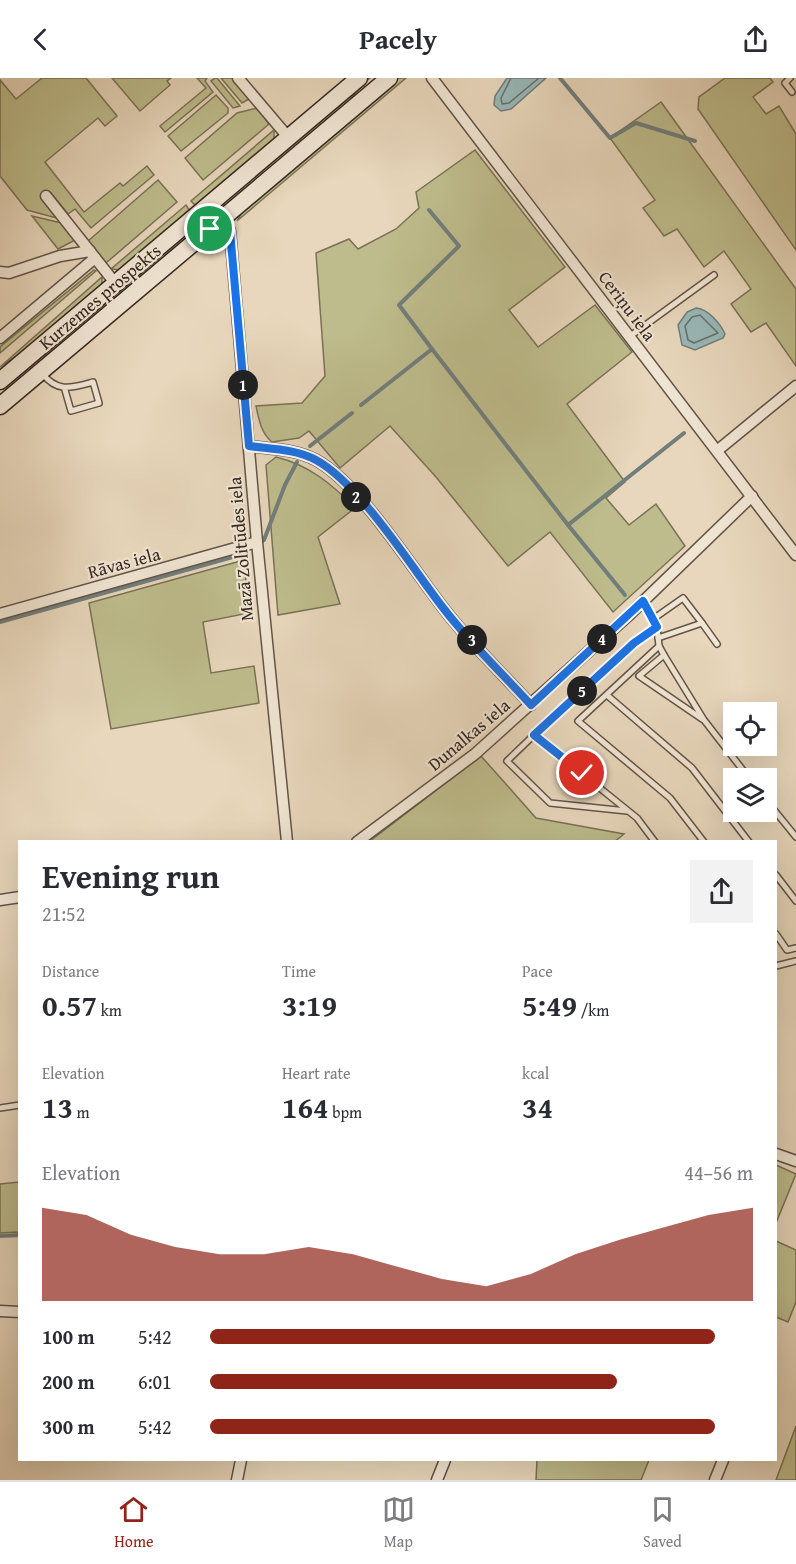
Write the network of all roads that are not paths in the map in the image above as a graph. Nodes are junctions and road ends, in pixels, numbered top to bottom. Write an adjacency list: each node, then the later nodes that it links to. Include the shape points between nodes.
1 (238, 78): 9 (street)
2 (359, 78): 9 (main road, Kurzemes prospekts)
3 (378, 78): 8 (main road)
4 (389, 78): 8 (main road, Kurzemes prospekts)
5 (432, 78): 17 (street, Ceriņu iela)
6 (790, 78): 7 (lane, via 785,83)
7 (792, 92)
8 (361, 102): 11 (main road, Kurzemes prospekts)
9 (288, 137): 15 (main road, Kurzemes prospekts)
10 (46, 196): 12 (street)
11 (222, 219): 19 (main road, Kurzemes prospekts); 25 (street, Mazā Zolitūdes iela, via 230,231)
12 (92, 254): 13 (street, via 60,256 9,273); 15 (street); 18 (street)
13 (0, 272)
14 (714, 275): 17 (lane)
15 (115, 283): 16 (main road, Kurzemes prospekts)
16 (61, 329): 20 (main road, Kurzemes prospekts); 21 (main road, via 57,339 26,371)
17 (629, 337): 26 (street, Ceriņu iela)
18 (0, 338)
19 (40, 372): 21 (main road, Kurzemes prospekts); 23 (lane, via 49,383)
20 (0, 381)
21 (26, 385): 24 (main road, Kurzemes prospekts)
22 (796, 386): 26 (street)
23 (65, 390): 23 (lane, via 93,382 99,403 71,411)
24 (0, 406)
25 (249, 446): 28 (street, Mazā Zolitūdes iela); 40 (street, via 294,452 317,460 349,488 446,612)
26 (717, 450): 27 (street, Ceriņu iela)
27 (752, 495): 29 (street, Ceriņu iela); 30 (street, Dunalkas iela)
28 (256, 542): 31 (street, Rāvas iela); 47 (street, Mazā Zolitūdes iela)
29 (796, 555)
30 (643, 601): 32 (lane); 40 (street, Dunalkas iela)
31 (0, 615)
32 (653, 619): 33 (lane, via 683,598); 34 (lane)
33 (702, 623): 35 (lane); 36 (lane)
34 (657, 627): 35 (lane); 42 (lane, via 634,643)
35 (658, 638): 37 (lane)
36 (717, 644)
37 (659, 646): 38 (lane); 39 (lane)
38 (664, 655): 41 (lane); 41 (lane, via 639,676)
39 (608, 696): 50 (lane, via 578,721 670,798); 51 (lane, via 692,768)
40 (531, 705): 48 (street, Dunalkas iela, via 475,754)
41 (704, 720): 43 (lane)
42 (534, 735): 44 (lane); 44 (lane, via 507,761 550,803)
43 (742, 768)
44 (629, 812): 49 (lane)
45 (777, 814): 46 (lane)
46 (796, 837)
47 (286, 840)
48 (360, 840)
49 (653, 840)
50 (702, 840)
51 (748, 840)
52 (777, 876): 55 (lane)
53 (18, 897): 54 (street)
54 (0, 900)
55 (796, 901)
56 (777, 935): 57 (lane, via 787,950)
57 (796, 948)
58 (796, 961): 59 (lane)
59 (777, 966)
60 (18, 1105): 61 (lane)
61 (0, 1108)
62 (777, 1154): 63 (street)
63 (796, 1161)
64 (0, 1311): 65 (street)
65 (18, 1312)
66 (241, 1461): 69 (street)
67 (445, 1461): 70 (street)
68 (723, 1461): 71 (street)
69 (237, 1480)
70 (437, 1480)
71 (715, 1480)

